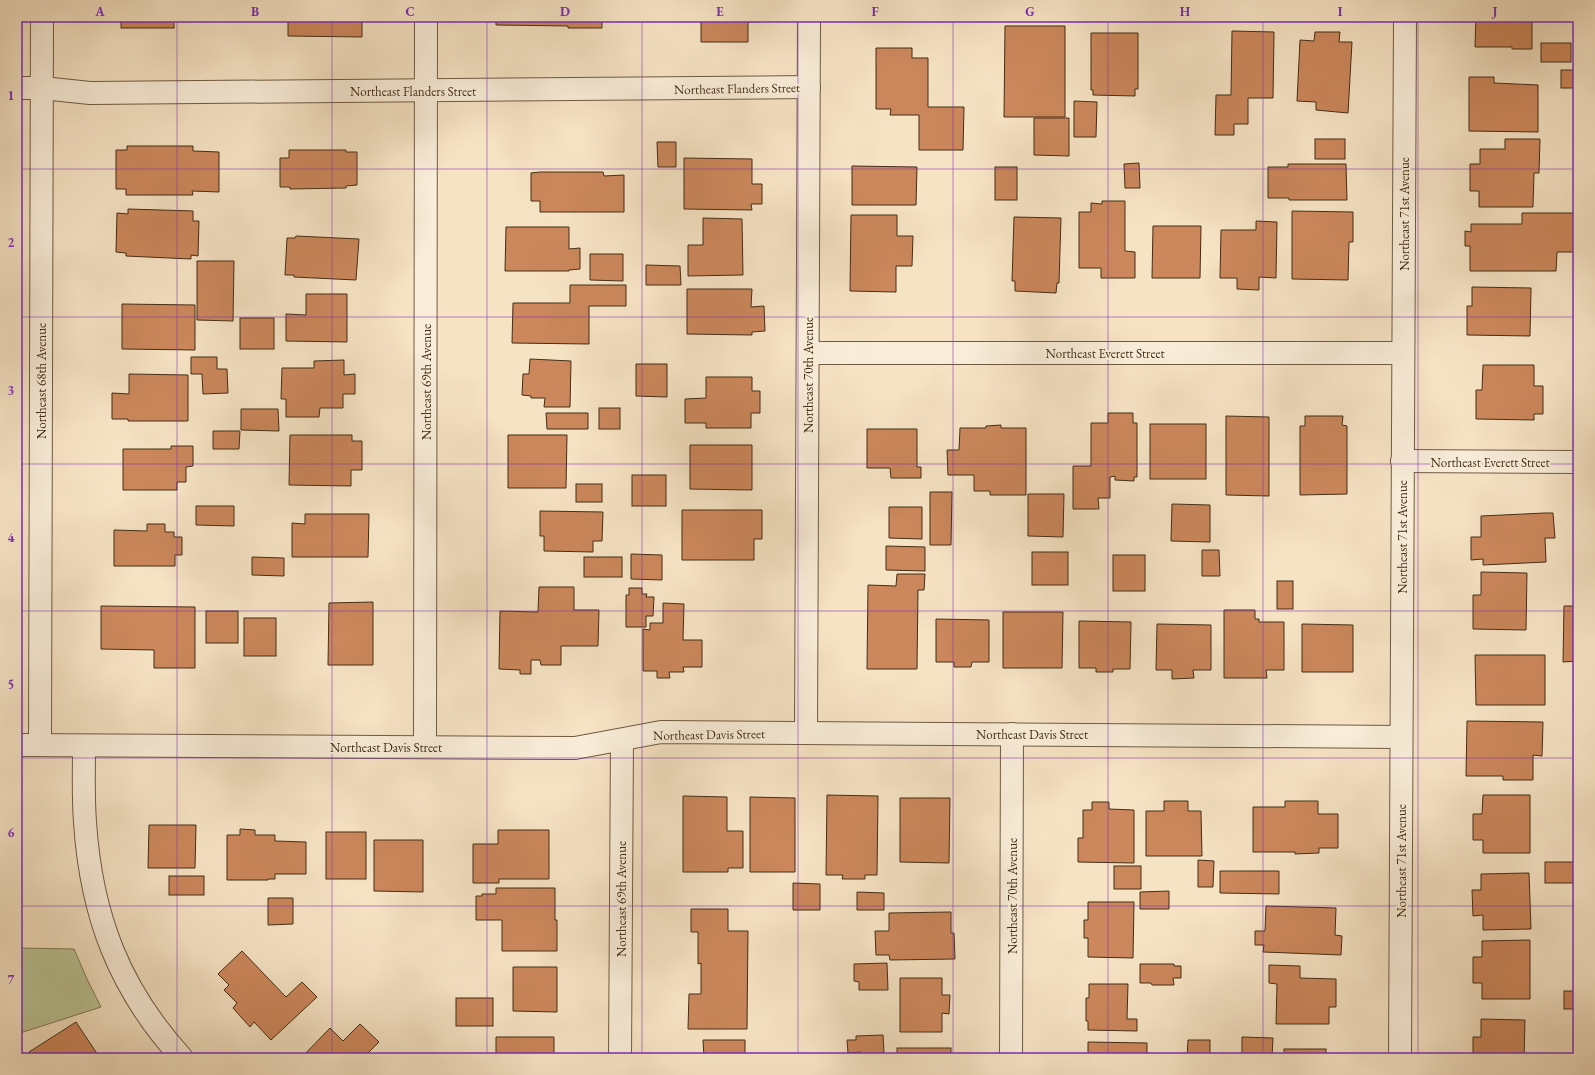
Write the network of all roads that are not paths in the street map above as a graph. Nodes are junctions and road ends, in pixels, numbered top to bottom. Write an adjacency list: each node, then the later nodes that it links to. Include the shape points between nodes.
1 (42, 17): 7 (street, Northeast 68th Avenue)
2 (426, 17): 8 (street, Northeast 69th Avenue)
3 (809, 17): 5 (street, Northeast 70th Avenue)
4 (1405, 17): 10 (street, Northeast 71st Avenue)
5 (809, 87): 8 (street, Northeast Flanders Street); 9 (street, Northeast 70th Avenue)
6 (17, 88): 7 (street, Northeast Flanders Street)
7 (42, 88): 8 (street, Northeast Flanders Street, via 90,93); 18 (street, Northeast 68th Avenue)
8 (426, 91): 20 (street, Northeast 69th Avenue)
9 (808, 352): 10 (street, Northeast Everett Street); 13 (street, Northeast 70th Avenue)
10 (1403, 353): 11 (street, Northeast 71st Avenue)
11 (1402, 461): 12 (street, Northeast Everett Street); 15 (street, Northeast 71st Avenue)
12 (1578, 462)
13 (806, 733): 14 (street, Northeast Davis Street); 16 (street, Northeast Davis Street, via 661,732)
14 (1012, 734): 15 (street, Northeast Davis Street); 23 (street, Northeast 70th Avenue)
15 (1401, 737): 24 (street, Northeast 71st Avenue)
16 (622, 740): 20 (street, Northeast Davis Street, via 575,748); 22 (street, Northeast 69th Avenue)
17 (17, 745): 18 (street, Northeast Davis Street)
18 (40, 746): 19 (street, Northeast Davis Street)
19 (84, 746): 20 (street, Northeast Davis Street); 21 (street, via 85,822 90,867 110,946 126,982 148,1016)
20 (425, 747)
21 (182, 1058)
22 (620, 1058)
23 (1011, 1058)
24 (1400, 1058)

